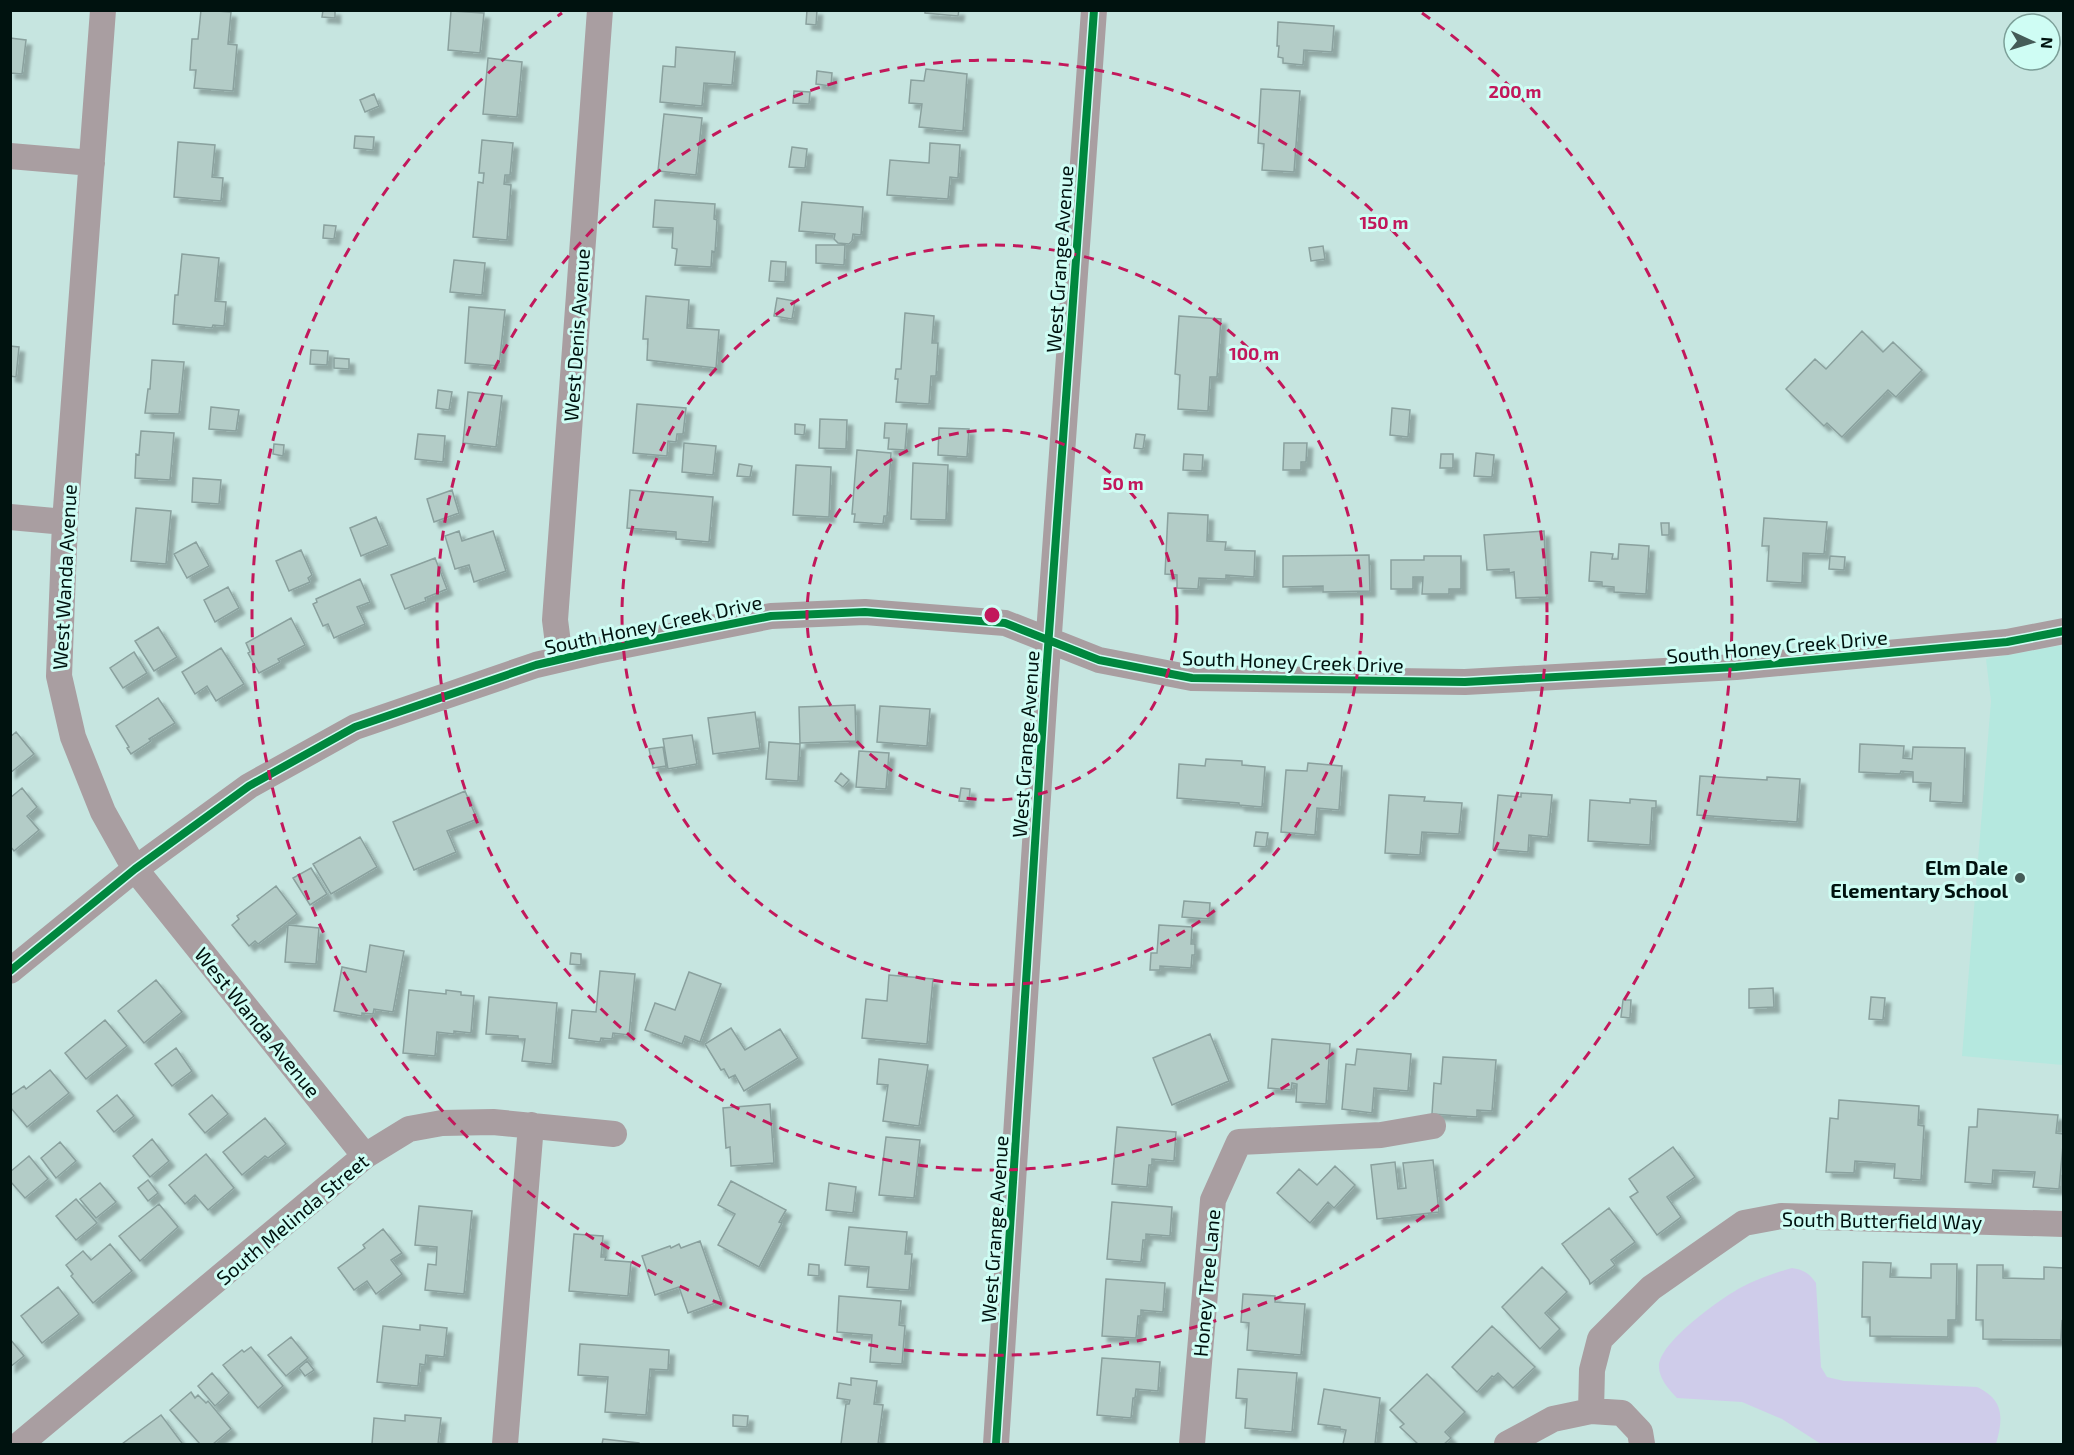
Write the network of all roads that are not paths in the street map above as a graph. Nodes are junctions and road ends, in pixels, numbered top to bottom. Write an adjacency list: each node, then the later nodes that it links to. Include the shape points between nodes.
1 (103, 10): 5 (street, West Wanda Avenue)
2 (600, 10): 10 (street, West Denis Avenue, via 555,620)
3 (1094, 10): 9 (street, West Grange Avenue)
4 (10, 156): 5 (street)
5 (92, 163): 7 (street, West Wanda Avenue)
6 (10, 517): 7 (street)
7 (65, 522): 11 (street, West Wanda Avenue, via 59,676 73,737 104,812)
8 (2064, 631): 9 (street, South Honey Creek Drive, via 2007,642 1736,668 1466,682 1192,678 1099,660)
9 (1049, 641): 10 (street, South Honey Creek Drive, via 1005,623 866,612 771,616); 21 (street, West Grange Avenue)
10 (560, 659): 11 (street, South Honey Creek Drive, via 356,727 249,786)
11 (135, 869): 12 (street, South Honey Creek Drive); 16 (street, West Wanda Avenue)
12 (10, 971)
13 (531, 1125): 15 (street, South Melinda Street); 16 (street, South Melinda Street, via 442,1123 408,1129); 20 (street)
14 (1433, 1126): 22 (street, Honey Tree Lane, via 1381,1135 1239,1142 1212,1200)
15 (614, 1134)
16 (364, 1156): 19 (street, South Melinda Street)
17 (2064, 1224): 18 (street, South Butterfield Way, via 1781,1216 1744,1223 1651,1288 1600,1339 1592,1370)
18 (1591, 1411): 23 (street, via 1553,1419); 24 (street, via 1622,1413 1640,1432)
19 (20, 1444)
20 (505, 1444)
21 (996, 1444)
22 (1192, 1444)
23 (1507, 1444)
24 (1642, 1444)

